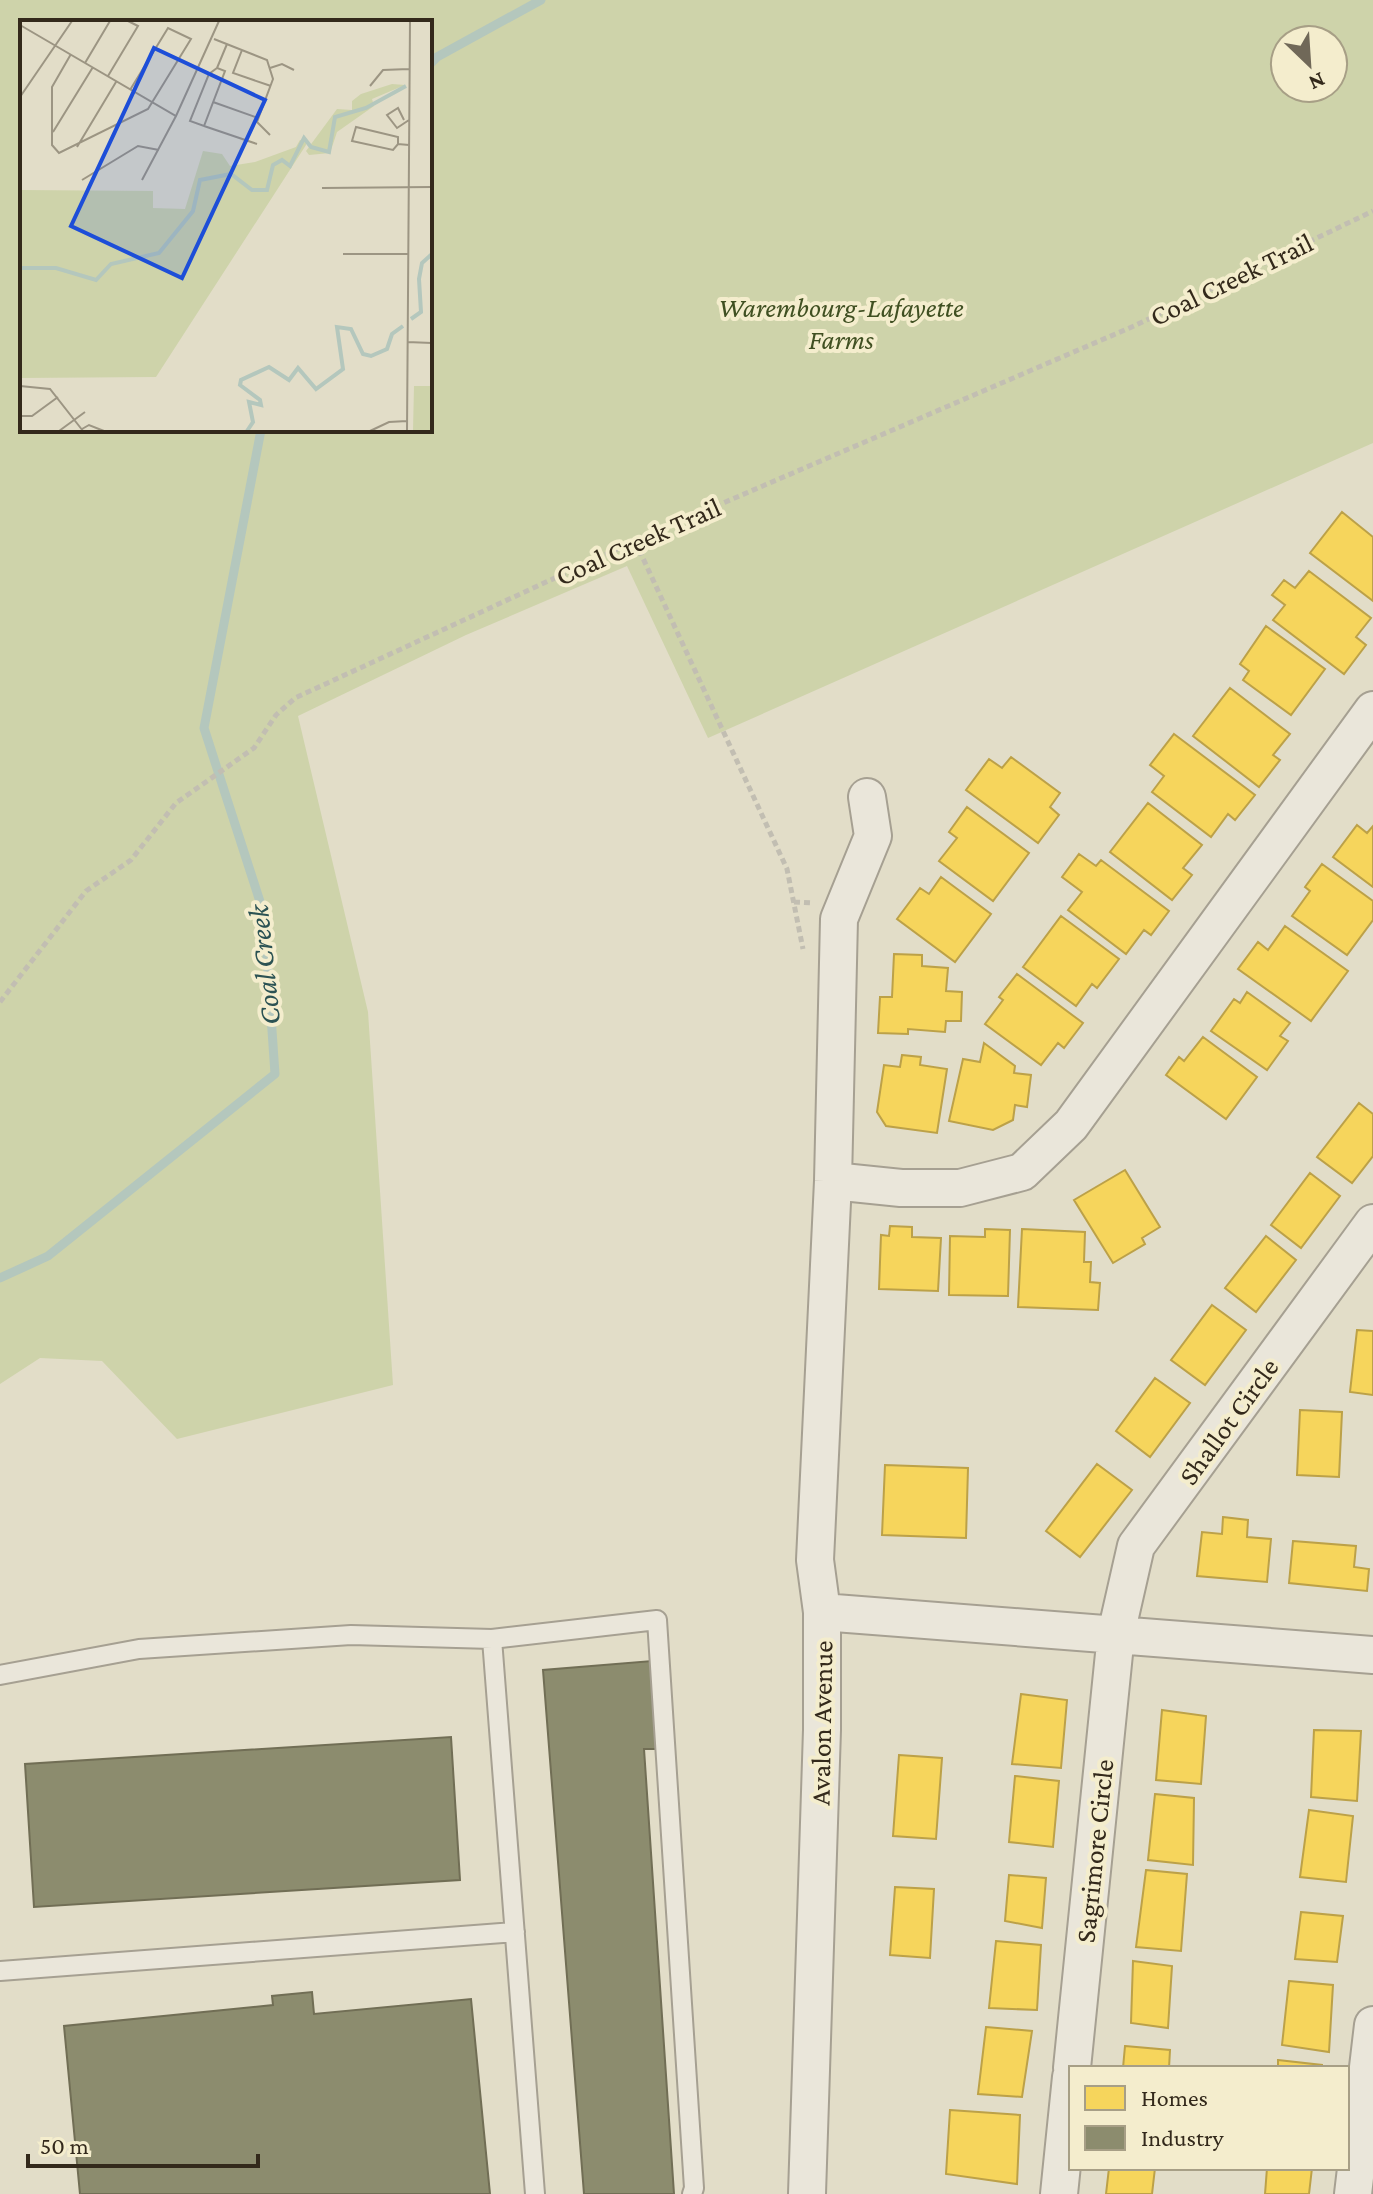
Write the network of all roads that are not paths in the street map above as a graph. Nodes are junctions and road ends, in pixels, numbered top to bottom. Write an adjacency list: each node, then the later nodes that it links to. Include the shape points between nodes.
1 (1373, 710): 3 (street, via 1071,1125 1022,1172 960,1188)
2 (867, 797): 3 (street, via 873,836 839,919)
3 (833, 1181): 5 (street, via 815,1560)
4 (1373, 1223): 6 (street, Shallot Circle, via 1136,1546)
5 (822, 1612): 6 (street, Avalon Avenue); 17 (street, Avalon Avenue)
6 (1116, 1634): 8 (street, Avalon Avenue); 13 (street, Sagrimore Circle)
7 (492, 1639): 9 (lane, via 351,1635 139,1649); 10 (lane); 16 (lane, via 657,1620)
8 (1373, 1655)
9 (0, 1675)
10 (515, 1932): 11 (lane); 15 (lane)
11 (0, 1971)
12 (1373, 2025): 19 (street)
13 (1072, 2066)
14 (1069, 2096): 18 (street)
15 (535, 2194)
16 (692, 2194)
17 (807, 2194)
18 (1059, 2194)
19 (1353, 2194)

